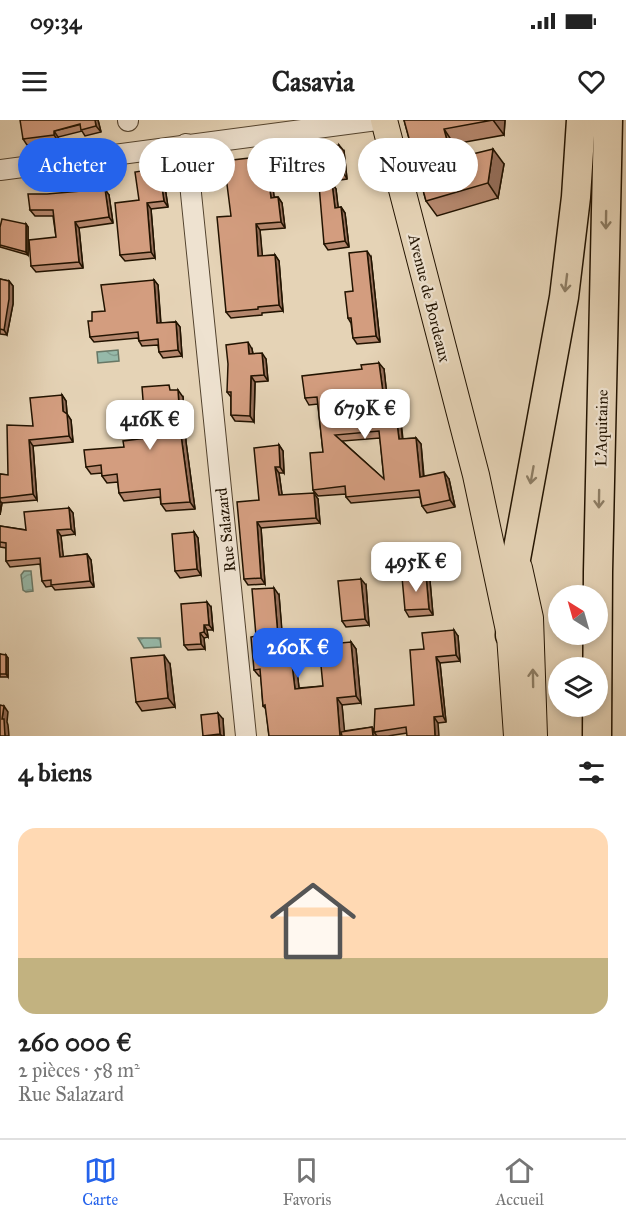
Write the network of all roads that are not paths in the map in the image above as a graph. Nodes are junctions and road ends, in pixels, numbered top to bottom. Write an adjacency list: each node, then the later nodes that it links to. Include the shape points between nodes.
1 (376, 120): 5 (street)
2 (384, 120): 9 (main road, Avenue de Bordeaux)
3 (581, 120): 10 (highway, one-way to 10, via 564,297)
4 (608, 120): 15 (highway, L'Aquitaine, one-way to 15)
5 (234, 138)
6 (139, 151): 7 (street)
7 (0, 170)
8 (191, 192): 12 (street, Rue Salazard)
9 (476, 476): 10 (main road, Avenue de Bordeaux); 11 (main road, Avenue de Bordeaux)
10 (516, 559): 11 (highway); 14 (main road, Avenue de Bordeaux, one-way to 10, via 530,618)
11 (510, 635): 13 (main road, Avenue de Bordeaux)
12 (246, 736)
13 (517, 736)
14 (534, 736)
15 (597, 736)

